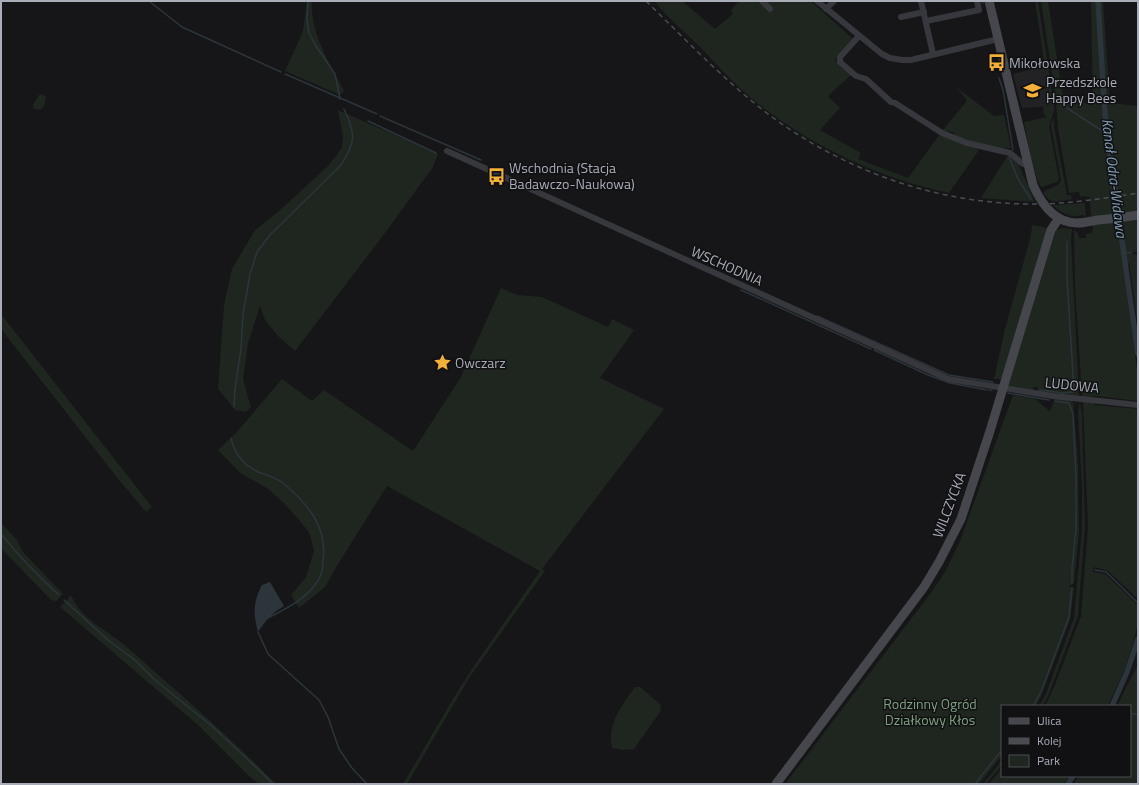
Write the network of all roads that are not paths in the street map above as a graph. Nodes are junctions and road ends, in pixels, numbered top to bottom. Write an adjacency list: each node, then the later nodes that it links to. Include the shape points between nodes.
1 (762, 1): 7 (street)
2 (817, 1): 8 (street)
3 (834, 1): 8 (street)
4 (921, 1): 9 (street)
5 (977, 1): 11 (street, via 979,10)
6 (989, 1): 13 (street)
7 (770, 9)
8 (826, 9): 12 (street)
9 (924, 12): 10 (street); 11 (street)
10 (901, 17)
11 (926, 21): 14 (street)
12 (859, 36): 14 (street, via 890,58 911,60); 16 (street, via 840,57 840,62 856,76 866,79 893,102 942,133 967,144 1010,153 1023,164)
13 (998, 39): 14 (street); 16 (street)
14 (933, 54)
15 (447, 151): 19 (street, WSCHODNIA, via 935,374 948,379)
16 (1028, 164): 18 (street, via 1039,197)
17 (1138, 215): 18 (street, via 1073,223)
18 (1059, 218): 19 (street, WILCZYCKA, via 1050,234)
19 (1003, 388): 20 (street, LUDOWA); 21 (street, WILCZYCKA, via 961,519 939,562 924,587)
20 (1138, 405)
21 (776, 784)

